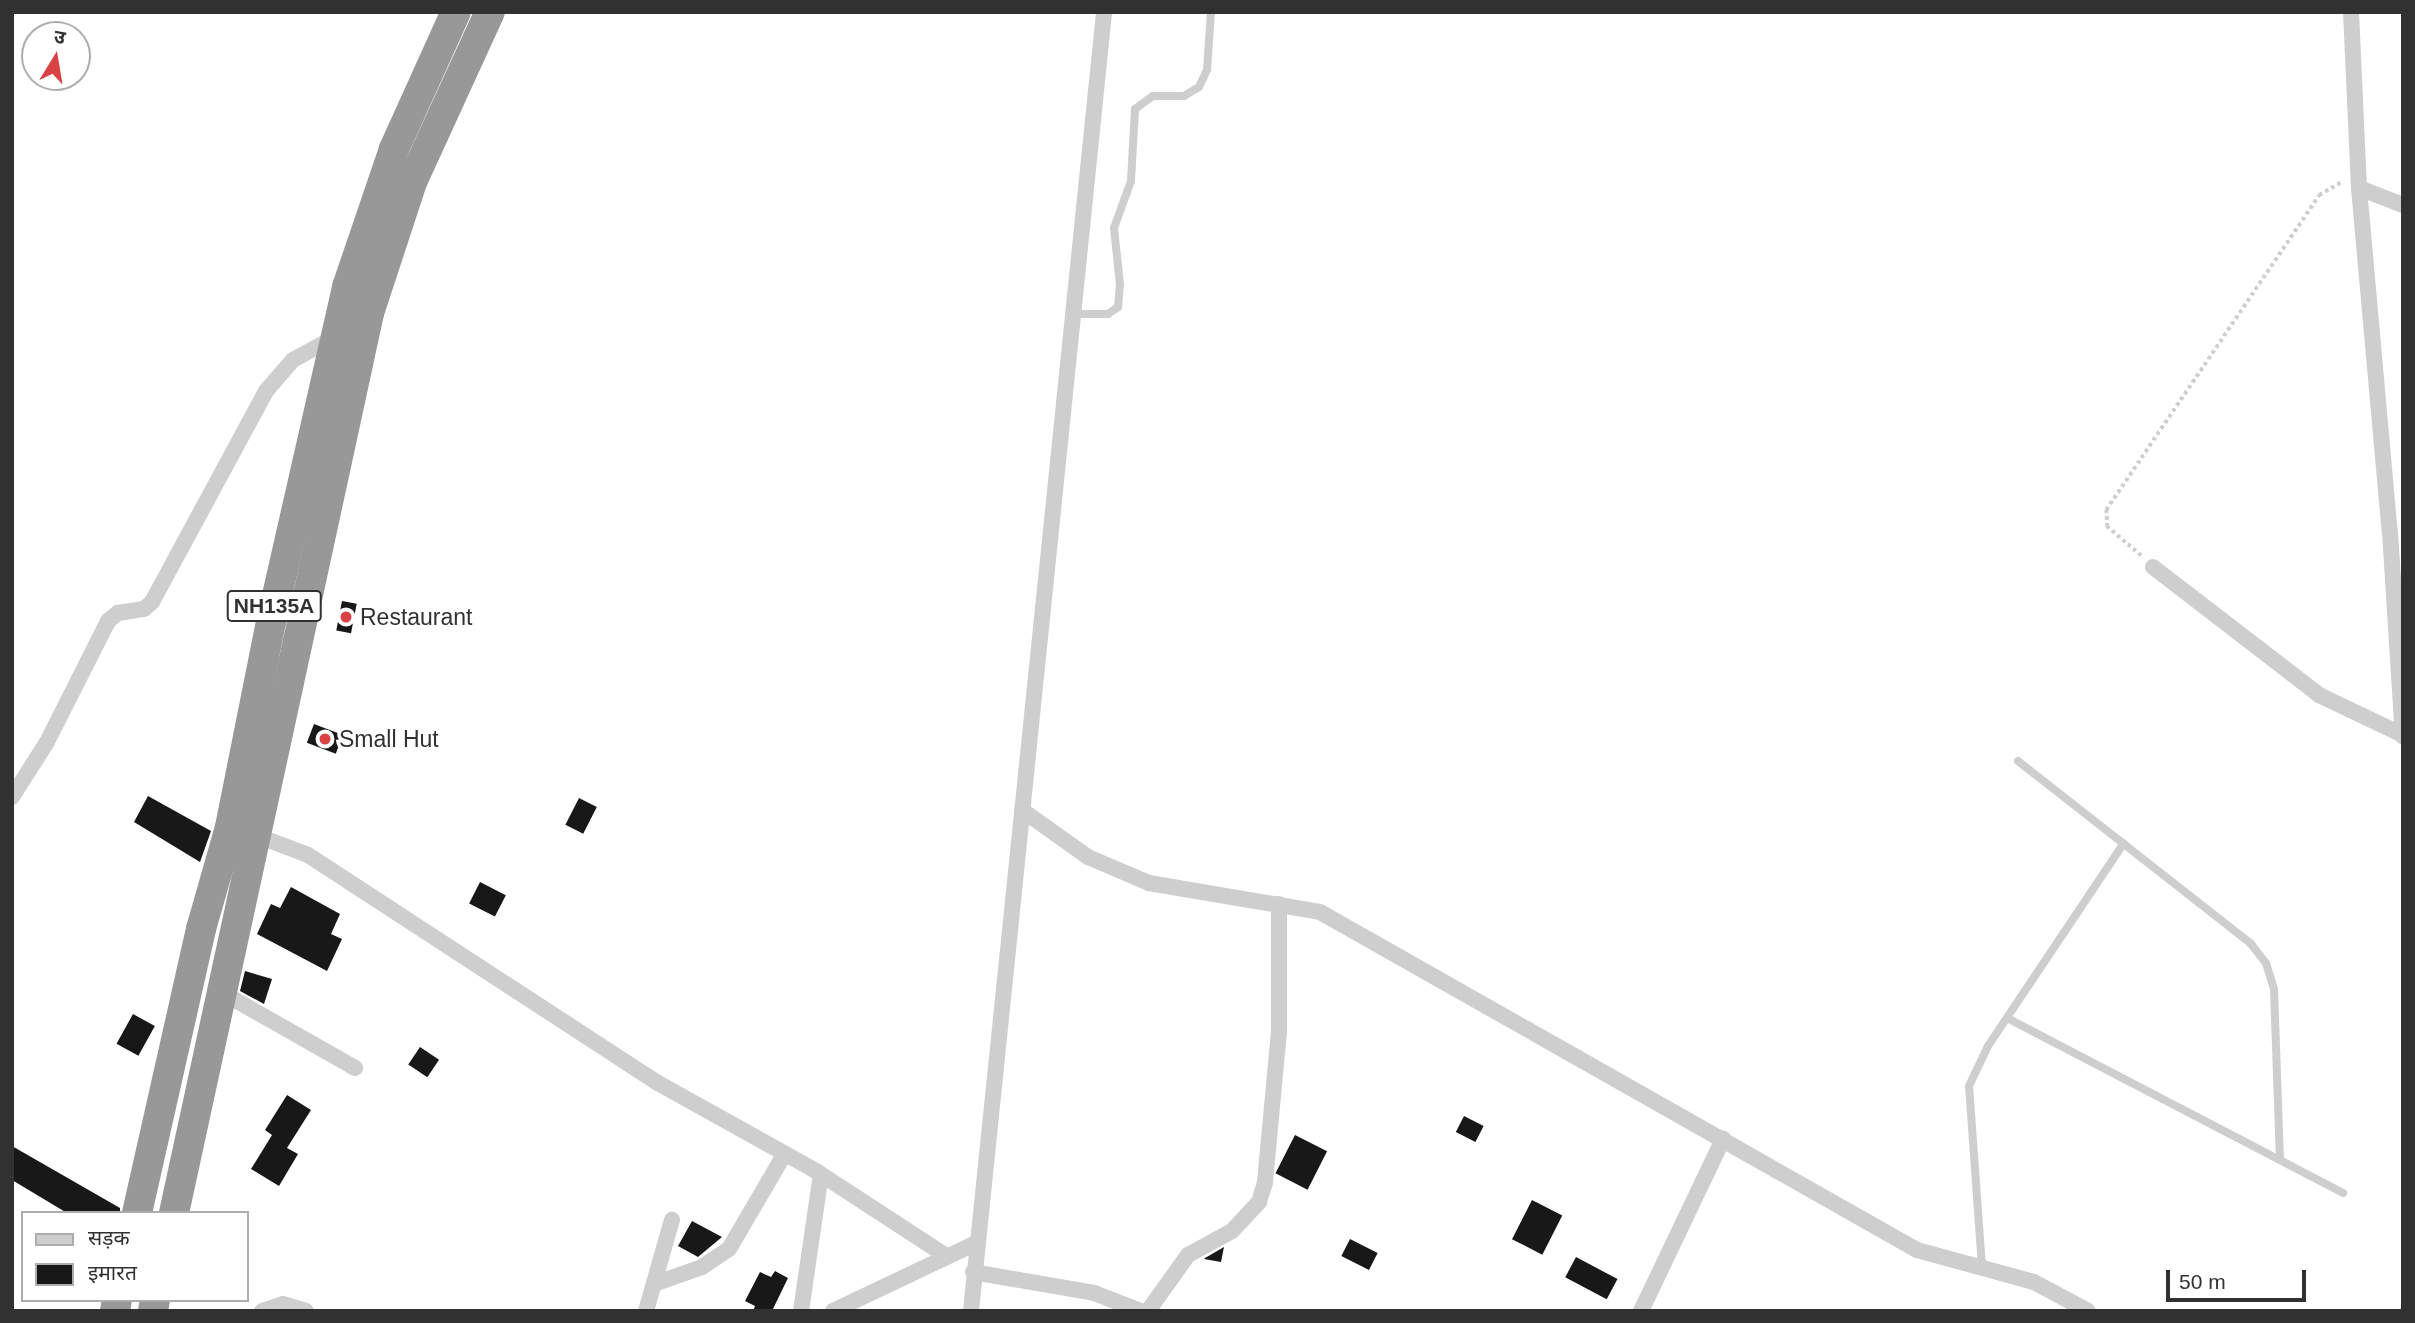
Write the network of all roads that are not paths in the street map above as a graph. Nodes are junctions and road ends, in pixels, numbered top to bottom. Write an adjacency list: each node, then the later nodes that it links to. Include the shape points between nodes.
1 (456, 12): 9 (highway, NH135A, via 394,149 347,287)
2 (490, 12): 15 (highway, NH135A, via 388,244 317,539)
3 (1104, 12): 8 (street)
4 (1212, 12): 8 (lane, via 1207,70 1199,88 1184,96 1153,96 1135,109 1130,181 1114,228 1118,307 1108,314)
5 (2351, 12): 6 (street)
6 (2359, 183): 7 (street); 11 (street)
7 (2403, 205)
8 (1073, 314): 14 (street)
9 (335, 337): 13 (street, via 293,360 266,391 152,602 108,621 47,742); 26 (highway, NH135A, via 230,827 201,929)
10 (2153, 567): 11 (street, via 2319,695)
11 (2403, 736)
12 (2018, 761): 16 (lane)
13 (12, 797)
14 (1022, 810): 17 (street, via 1088,857 1149,883); 29 (street)
15 (258, 836): 18 (highway, NH135A); 22 (street, via 308,855 658,1083)
16 (2124, 843): 19 (lane); 23 (lane, via 2251,944 2266,963 2274,989)
17 (1279, 904): 21 (street, via 1320,912 1357,930); 41 (street, via 1279,1032 1259,1202 1232,1231 1188,1255)
18 (223, 993): 20 (street); 27 (highway, NH135A)
19 (2007, 1018): 23 (lane); 31 (lane, via 1969,1086)
20 (355, 1068)
21 (1723, 1139): 31 (street, via 1917,1250); 42 (street)
22 (784, 1155): 24 (street); 33 (street, via 729,1250 702,1267)
23 (2280, 1160): 25 (lane)
24 (821, 1174): 30 (street); 37 (street)
25 (2343, 1193)
26 (137, 1211)
27 (174, 1211)
28 (672, 1220): 33 (street)
29 (976, 1243): 30 (street); 32 (street)
30 (945, 1255): 38 (street)
31 (1982, 1267): 43 (street, via 2034,1283)
32 (973, 1272): 39 (street); 40 (street, via 1094,1293)
33 (654, 1284): 36 (street)
34 (262, 1311): 35 (street, via 283,1304)
35 (306, 1311)
36 (646, 1311)
37 (801, 1311)
38 (833, 1311)
39 (971, 1311)
40 (1141, 1311)
41 (1148, 1311)
42 (1641, 1311)
43 (2088, 1311)

